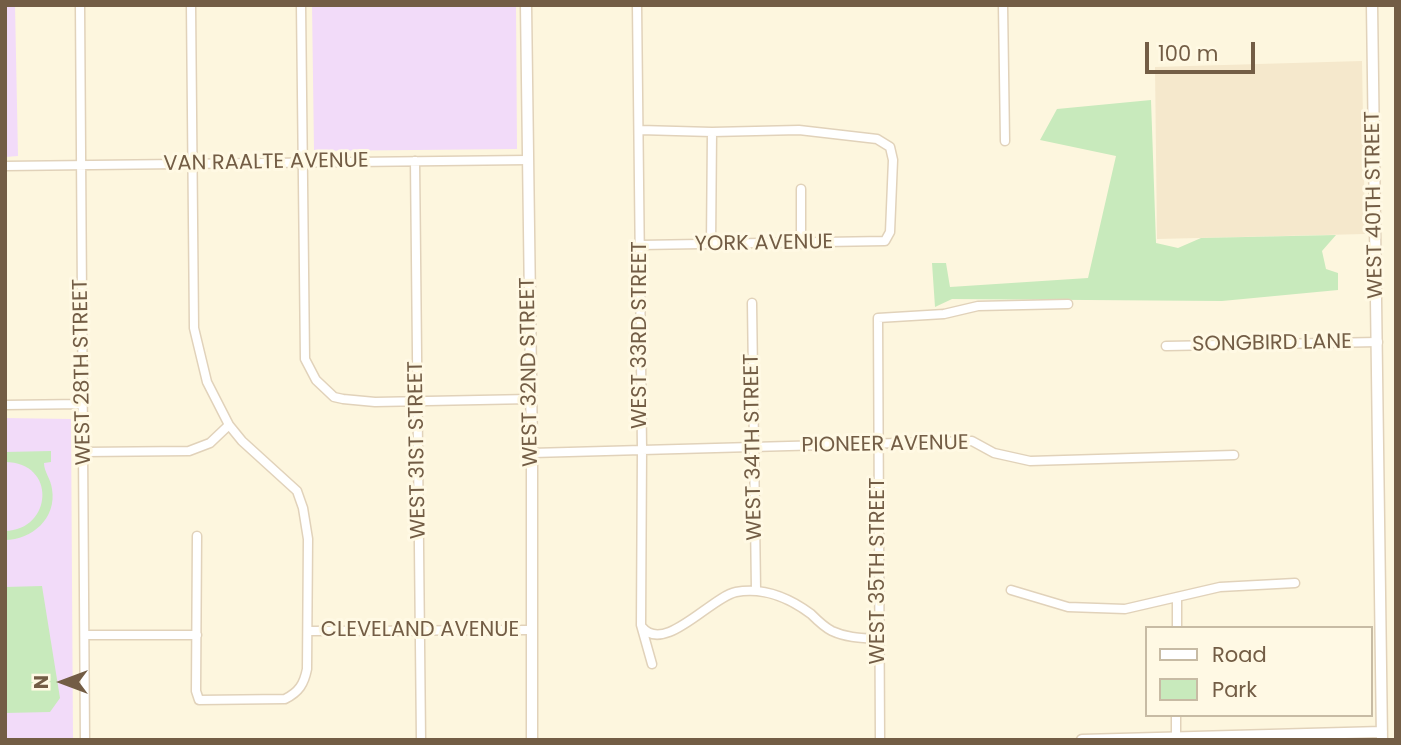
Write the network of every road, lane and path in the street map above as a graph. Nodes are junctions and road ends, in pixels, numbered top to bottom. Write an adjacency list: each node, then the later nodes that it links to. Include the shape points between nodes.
1 (80, 5): 15 (street, WEST 28TH STREET)
2 (191, 5): 14 (street)
3 (300, 5): 13 (street)
4 (527, 5): 12 (street, WEST 32ND STREET)
5 (637, 5): 8 (street, WEST 33RD STREET)
6 (1003, 5): 10 (street)
7 (1372, 5): 23 (street, WEST 40TH STREET)
8 (640, 130): 9 (street); 19 (street, WEST 33RD STREET)
9 (712, 132): 18 (street, YORK AVENUE, via 813,131 877,139 890,147 887,240); 20 (street)
10 (1005, 141)
11 (415, 160): 12 (street, VAN RAALTE AVENUE); 13 (street, VAN RAALTE AVENUE); 26 (street, WEST 31ST STREET)
12 (528, 160): 25 (street, WEST 32ND STREET)
13 (301, 162): 14 (street, VAN RAALTE AVENUE); 26 (street, via 305,359 316,380 343,399)
14 (191, 164): 15 (street, VAN RAALTE AVENUE); 29 (street, via 194,328 207,382)
15 (81, 165): 16 (street, VAN RAALTE AVENUE); 27 (street, WEST 28TH STREET)
16 (5, 166)
17 (801, 189): 18 (street)
18 (802, 244): 20 (street, YORK AVENUE)
19 (640, 245): 20 (street, YORK AVENUE); 32 (street, WEST 33RD STREET)
20 (711, 245)
21 (752, 303): 31 (street, WEST 34TH STREET)
22 (1068, 304): 30 (street, WEST 35TH STREET, via 978,306 944,314 878,318)
23 (1378, 342): 24 (street, SONGBIRD LANE); 51 (street, WEST 40TH STREET)
24 (1166, 346)
25 (531, 399): 26 (street); 34 (street, WEST 32ND STREET)
26 (417, 401): 43 (street, WEST 31ST STREET)
27 (83, 404): 28 (street); 33 (street, WEST 28TH STREET)
28 (5, 405)
29 (229, 425): 33 (street, via 210,443 189,451); 45 (street, via 297,491 308,539)
30 (879, 443): 31 (street, PIONEER AVENUE); 35 (street, PIONEER AVENUE, via 972,441 994,453 1030,461); 48 (street, WEST 35TH STREET)
31 (754, 448): 32 (street, PIONEER AVENUE); 38 (street, WEST 34TH STREET)
32 (642, 450): 34 (street, PIONEER AVENUE); 41 (street, WEST 33RD STREET)
33 (84, 452): 46 (street, WEST 28TH STREET)
34 (531, 453): 44 (street, WEST 32ND STREET)
35 (1234, 455)
36 (197, 536): 47 (street)
37 (1296, 583): 40 (street, via 1240,585)
38 (757, 590): 41 (street, via 729,594 664,634 645,631); 48 (street, via 788,599 831,631)
39 (1011, 590): 40 (street, via 1085,609 1125,609)
40 (1177, 597): 42 (street)
41 (640, 625): 49 (street, WEST 33RD STREET)
42 (1177, 626)
43 (420, 630): 44 (street, CLEVELAND AVENUE); 45 (street, CLEVELAND AVENUE); 54 (street, WEST 31ST STREET)
44 (531, 630): 55 (street, WEST 32ND STREET)
45 (308, 631): 47 (street, via 305,678 285,699 199,700)
46 (85, 635): 47 (street); 53 (street, WEST 28TH STREET)
47 (197, 635)
48 (880, 639): 56 (street, WEST 35TH STREET)
49 (652, 664)
50 (1176, 717): 52 (street)
51 (1382, 736): 52 (street)
52 (1176, 737): 57 (street)
53 (85, 740)
54 (421, 740)
55 (531, 740)
56 (880, 740)
57 (1082, 740)

